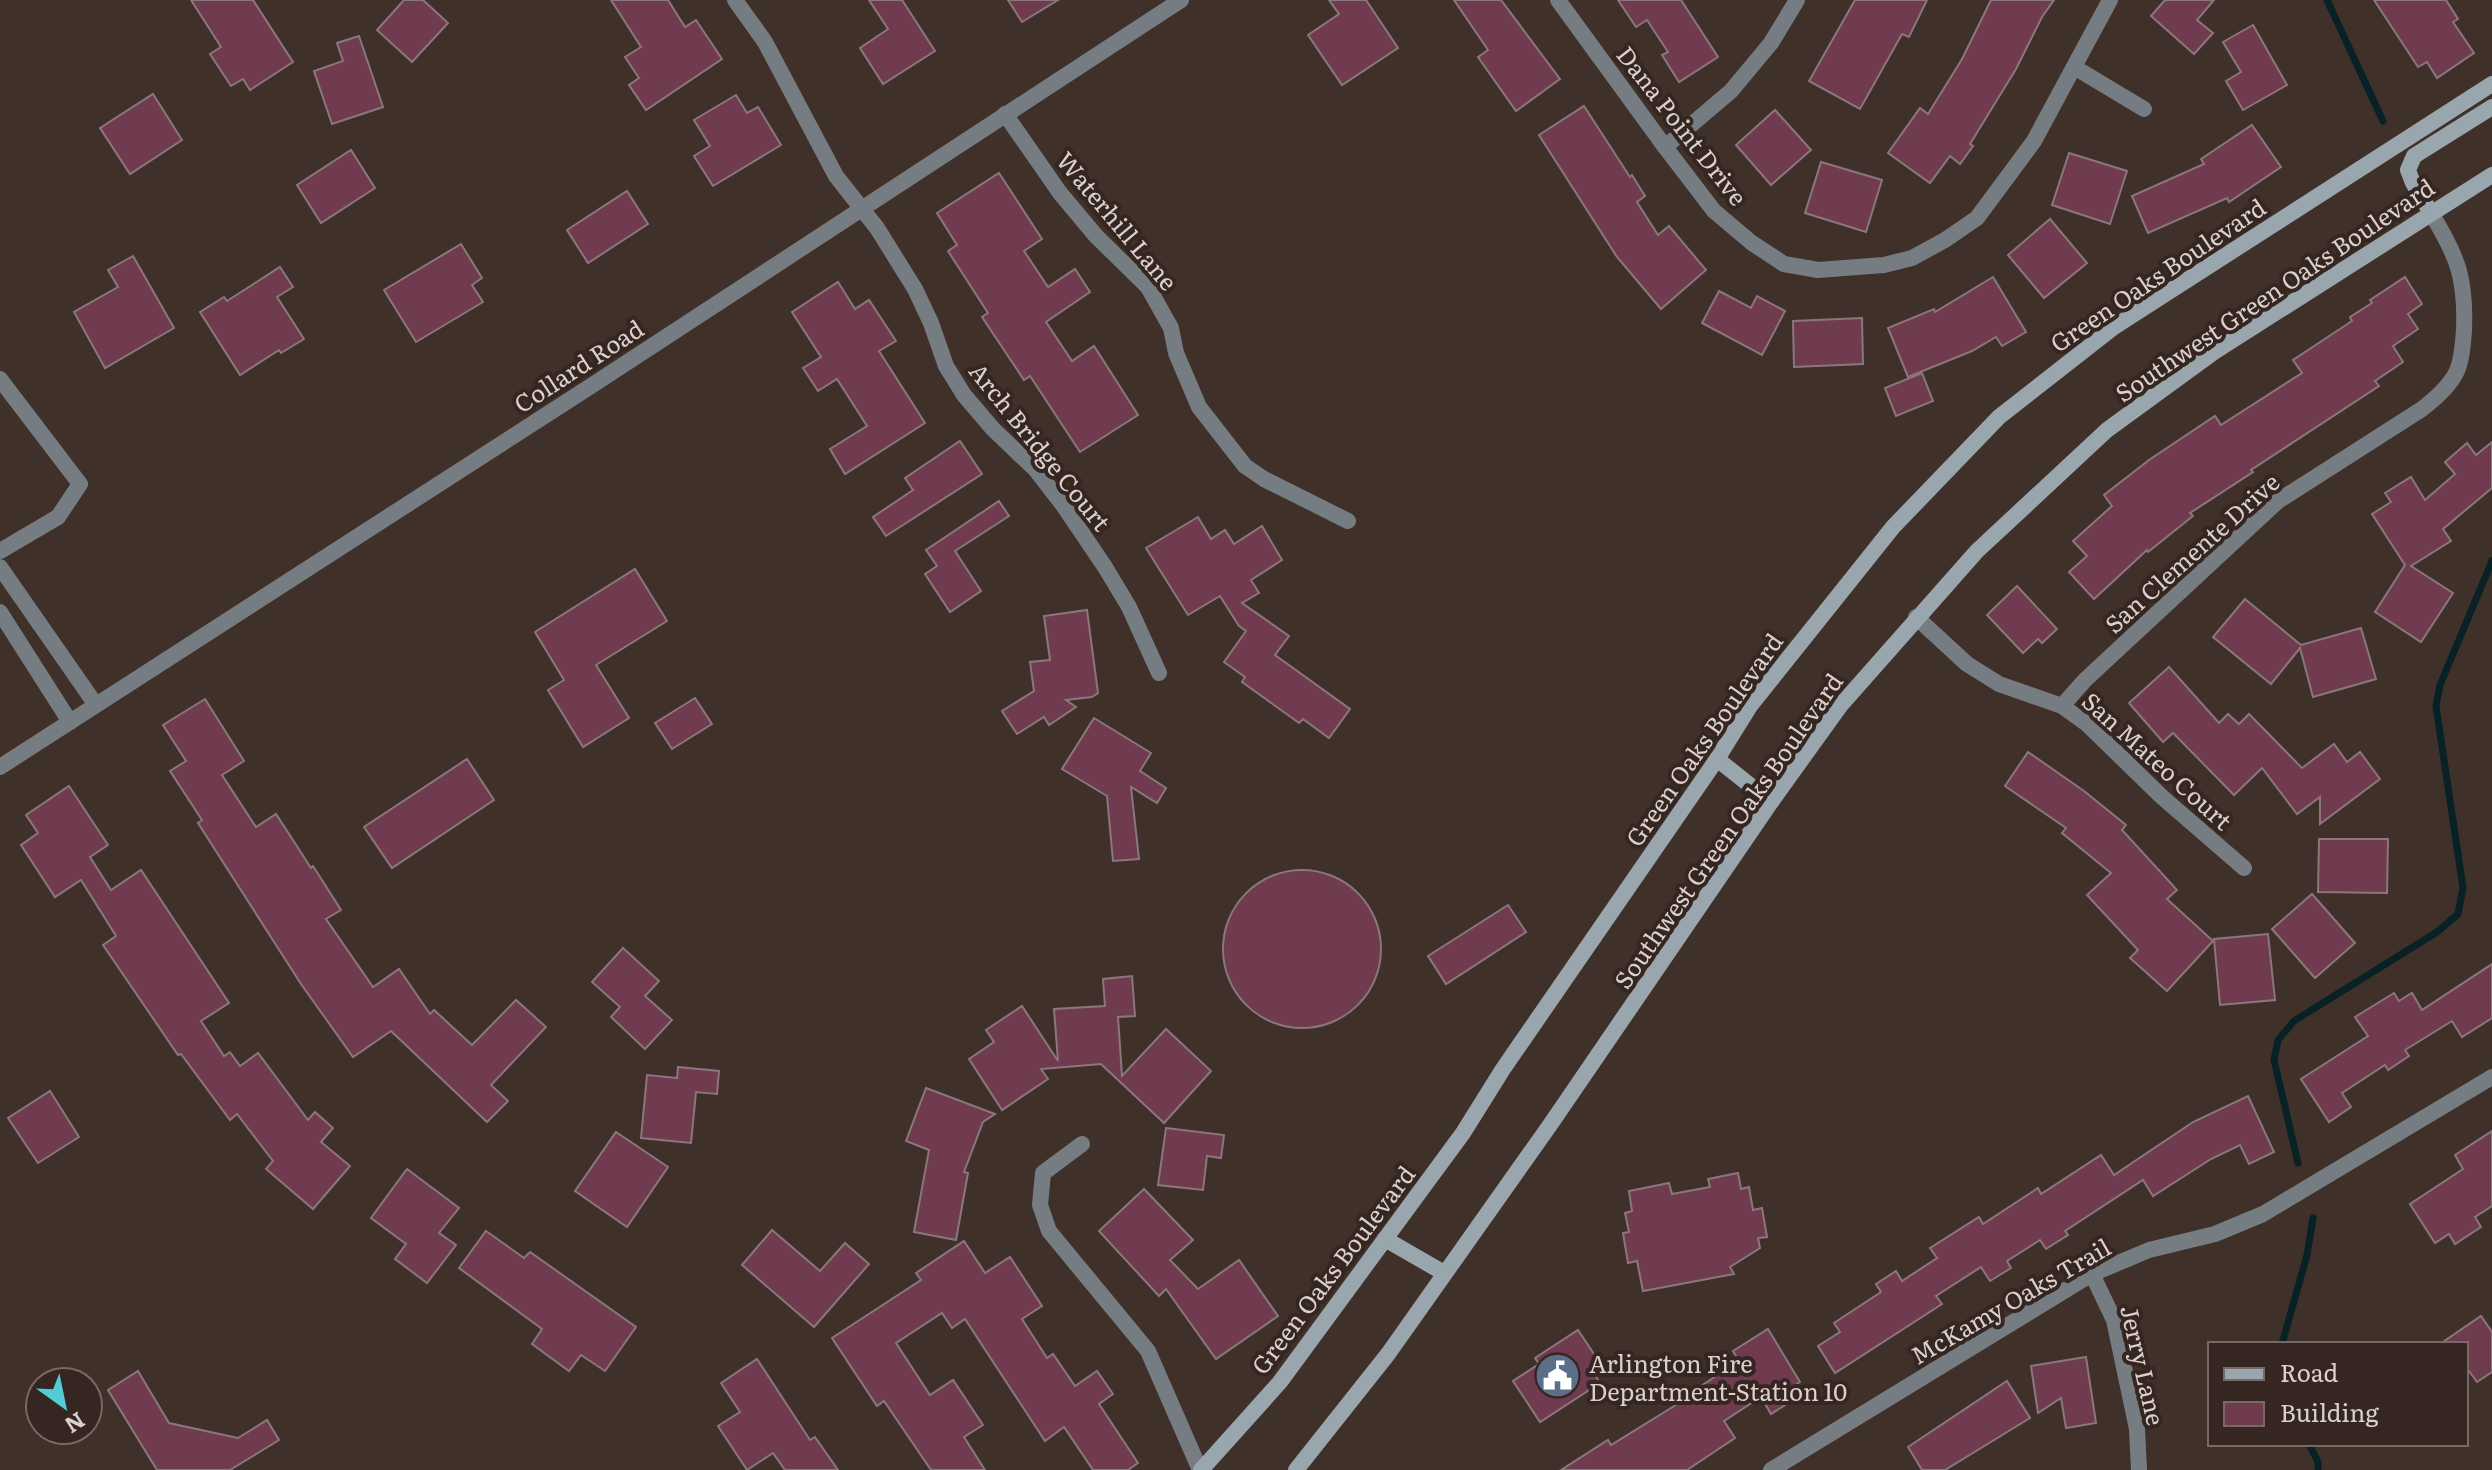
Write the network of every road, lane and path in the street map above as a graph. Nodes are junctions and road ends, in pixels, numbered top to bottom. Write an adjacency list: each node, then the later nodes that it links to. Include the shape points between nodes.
1 (735, 0): 13 (street, Arch Bridge Court, via 765,42 836,176)
2 (1181, 0): 10 (street, Collard Road)
3 (1558, 0): 11 (street, Dana Point Drive)
4 (1797, 0): 11 (street, via 1771,43 1731,91)
5 (2110, 0): 6 (street, Dana Point Drive)
6 (2074, 67): 9 (street); 11 (street, Dana Point Drive, via 2034,141 1977,218 1912,258 1884,265 1818,270 1784,264 1714,211)
7 (2492, 84): 25 (main road, Green Oaks Boulevard, via 2114,327 1999,417 1893,527 1750,706)
8 (2492, 107): 14 (main road, via 2414,156 2408,170)
9 (2144, 109)
10 (1005, 114): 13 (street, Collard Road); 16 (street, Waterhill Lane, via 1087,226 1148,287 1171,328 1199,407 1245,466)
11 (1665, 147)
12 (2492, 175): 14 (main road, Southwest Green Oaks Boulevard)
13 (860, 209): 21 (street, Arch Bridge Court, via 915,289 946,366 964,395 1063,505 1129,607); 22 (street, Collard Road)
14 (2431, 213): 20 (main road, Southwest Green Oaks Boulevard, via 2214,352 2107,430 1977,551); 23 (street, San Clemente Drive, via 2451,244 2462,277 2463,343 2457,372 2422,409 2278,501)
15 (0, 379): 17 (street, via 80,484 58,517)
16 (1348, 521)
17 (0, 551)
18 (0, 567): 22 (street)
19 (0, 612): 24 (street)
20 (1916, 617): 23 (street, San Mateo Court, via 1967,664 1999,684); 27 (main road, Southwest Green Oaks Boulevard, via 1840,706)
21 (1159, 673)
22 (96, 705): 24 (street, Collard Road)
23 (2062, 706): 28 (street, San Mateo Court)
24 (70, 722): 26 (street, Collard Road)
25 (1717, 759): 27 (main road); 31 (main road, Green Oaks Boulevard)
26 (0, 767)
27 (1771, 802): 32 (main road, Southwest Green Oaks Boulevard)
28 (2244, 868)
29 (2492, 1077): 33 (street, McKamy Oaks Trail, via 2263,1214)
30 (1082, 1144): 34 (street, via 1043,1173 1040,1205 1049,1231 1148,1351)
31 (1385, 1239): 32 (main road); 34 (main road, Green Oaks Boulevard, via 1280,1382)
32 (1444, 1273): 35 (main road, Southwest Green Oaks Boulevard)
33 (2092, 1274): 36 (street, McKamy Oaks Trail); 37 (street, Jerry Lane, via 2114,1320 2137,1429)
34 (1200, 1470)
35 (1296, 1470)
36 (1771, 1470)
37 (2139, 1470)

